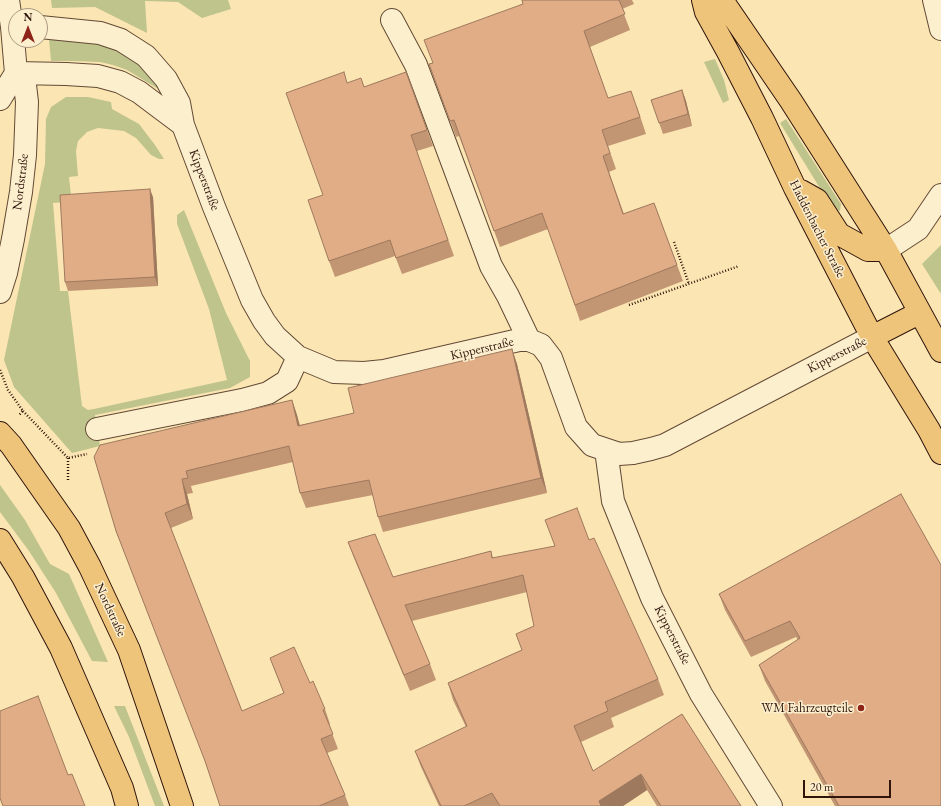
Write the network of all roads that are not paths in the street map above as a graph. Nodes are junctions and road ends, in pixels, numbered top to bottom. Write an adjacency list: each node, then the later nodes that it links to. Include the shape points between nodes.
1 (702, 0): 11 (main road, Haddenbacher Straße)
2 (722, 0): 13 (main road, via 791,101)
3 (934, 0): 6 (street)
4 (392, 20): 17 (street, via 416,65 488,259)
5 (48, 28): 10 (street, Kipperstraße, via 100,33 121,40 146,56 166,79 179,103)
6 (941, 29)
7 (15, 48): 8 (street, Nordstraße)
8 (16, 73): 9 (street); 10 (street, via 98,76 120,82 139,92); 14 (street, Nordstraße, via 25,85 27,102 25,155 13,239)
9 (0, 99)
10 (183, 125): 19 (street, Kipperstraße, via 252,300 275,336)
11 (795, 188): 13 (main road, via 817,200 839,234 868,250); 16 (main road, Haddenbacher Straße)
12 (941, 195): 13 (street, via 918,229)
13 (886, 250): 15 (main road)
14 (0, 292)
15 (919, 313): 16 (main road); 18 (main road)
16 (872, 337): 22 (street, Kipperstraße, via 665,445 634,453 619,454); 23 (main road, Haddenbacher Straße)
17 (529, 340): 19 (street, Kipperstraße, via 364,373 334,372); 22 (street, Kipperstraße, via 541,344 551,358 576,427 592,445)
18 (941, 351)
19 (298, 357): 20 (street, via 287,381 268,393)
20 (97, 429)
21 (0, 433): 26 (main road, Nordstraße, via 69,528 90,567 129,650)
22 (606, 450): 27 (street, Kipperstraße, via 614,502 652,598 701,694)
23 (941, 454)
24 (0, 540): 25 (main road, via 61,648 122,788)
25 (127, 806)
26 (182, 806)
27 (771, 806)

